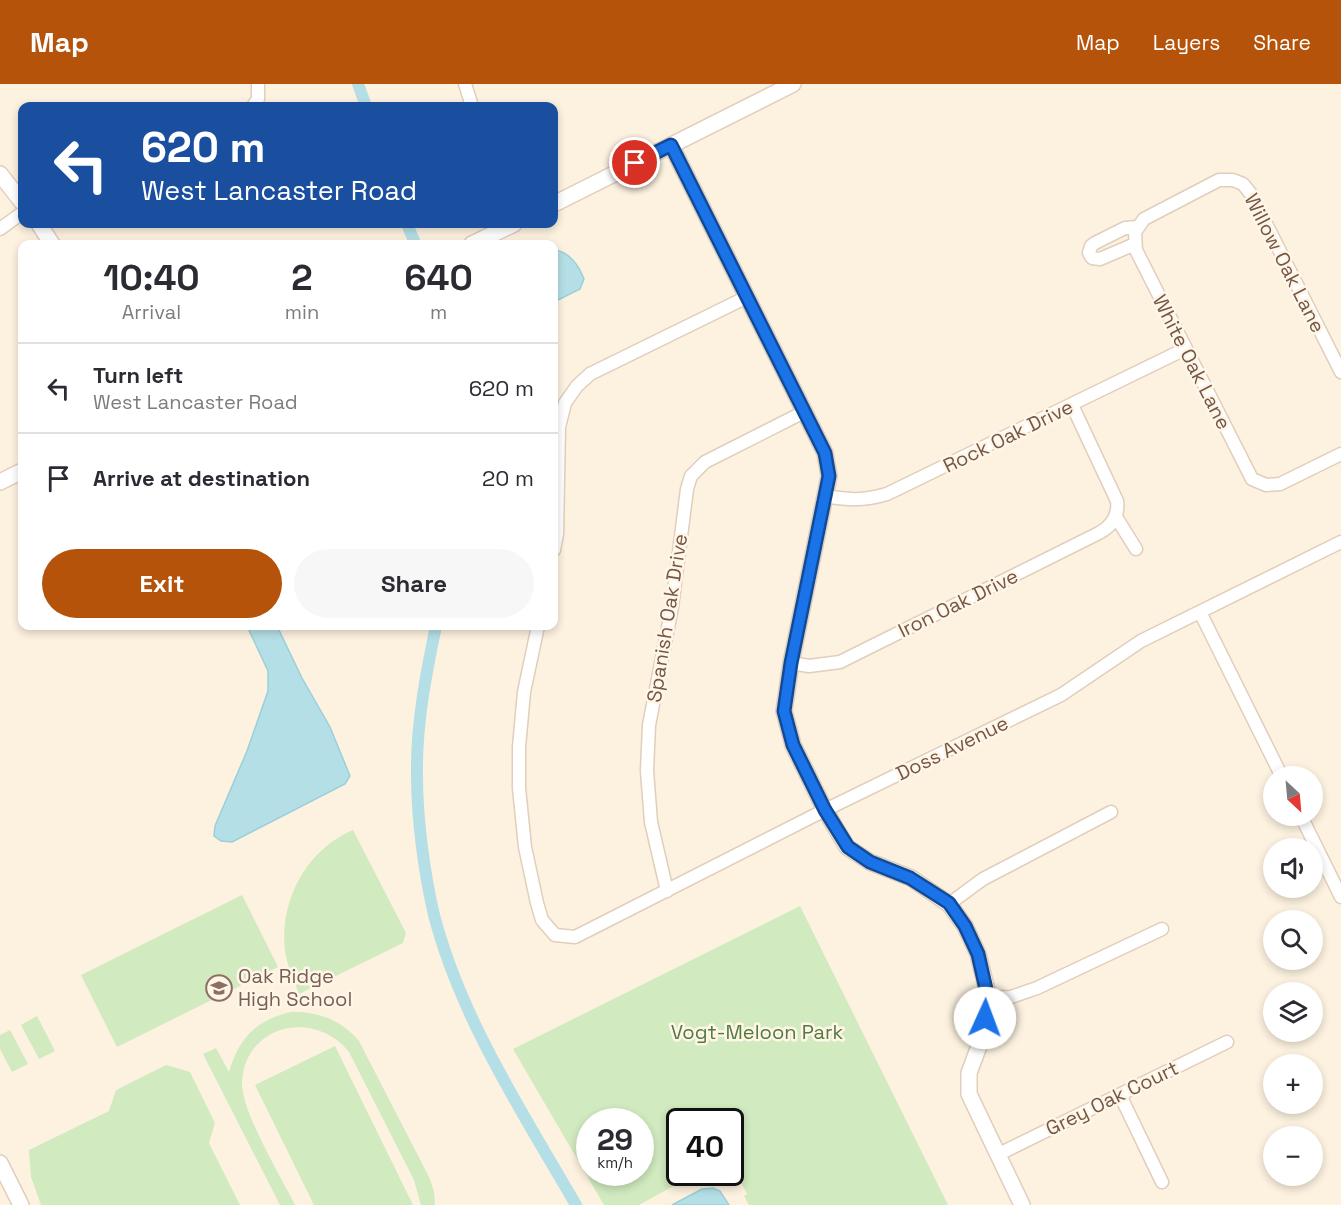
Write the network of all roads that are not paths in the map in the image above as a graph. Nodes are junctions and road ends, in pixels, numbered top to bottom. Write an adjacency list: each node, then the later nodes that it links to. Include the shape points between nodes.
1 (258, 84): 4 (street)
2 (465, 84): 5 (street)
3 (793, 84): 6 (street)
4 (256, 102)
5 (471, 102)
6 (671, 145): 9 (street); 16 (street)
7 (0, 174): 8 (street)
8 (18, 197)
9 (558, 202)
10 (18, 216): 13 (street)
11 (506, 228): 14 (street)
12 (1137, 228): 15 (street); 15 (street, via 1125,228 1095,243 1089,253 1100,259); 18 (street, Willow Oak Lane, via 1150,215 1219,180 1243,184)
13 (0, 229)
14 (480, 240)
15 (1135, 244): 17 (street, White Oak Lane)
16 (747, 297): 20 (street); 25 (street, via 590,374 577,386 565,403 560,427)
17 (1185, 349): 19 (street, Rock Oak Drive); 21 (street, White Oak Lane, via 1252,479 1266,485 1280,484)
18 (1341, 372)
19 (1072, 405): 24 (street, Rock Oak Drive, via 887,494 852,501); 26 (street, via 1115,493)
20 (804, 412): 24 (street, via 825,453); 36 (street, Spanish Oak Drive, via 705,462 691,476 687,489 672,607 650,725 647,771 651,822)
21 (1341, 454)
22 (18, 473): 23 (street)
23 (0, 482)
24 (825, 496): 31 (street)
25 (558, 498)
26 (1116, 517): 28 (street); 31 (street, Iron Oak Drive, via 1099,533 840,662 809,666)
27 (1341, 542): 29 (street, Doss Avenue)
28 (1136, 549)
29 (1200, 612): 32 (street); 33 (street, Doss Avenue, via 1141,641 1061,694)
30 (537, 630): 36 (street, Doss Avenue, via 524,692 519,788 525,847 542,920 555,935 575,937)
31 (791, 663): 33 (street, via 784,711 793,745)
32 (1276, 766)
33 (825, 810): 36 (street, Doss Avenue); 38 (street, via 848,847)
34 (1111, 812): 38 (street, via 983,879)
35 (1306, 826): 37 (street)
36 (668, 891)
37 (1341, 897)
38 (949, 903): 40 (street, via 978,954)
39 (1162, 929): 40 (street, via 1037,988 1011,997)
40 (988, 998): 43 (street, via 982,1038 969,1073 969,1094)
41 (1227, 1042): 42 (street, Grey Oak Court)
42 (1120, 1095): 43 (street, Grey Oak Court); 45 (street)
43 (997, 1155): 47 (street)
44 (0, 1163): 46 (street)
45 (1162, 1182)
46 (21, 1205)
47 (1022, 1205)

